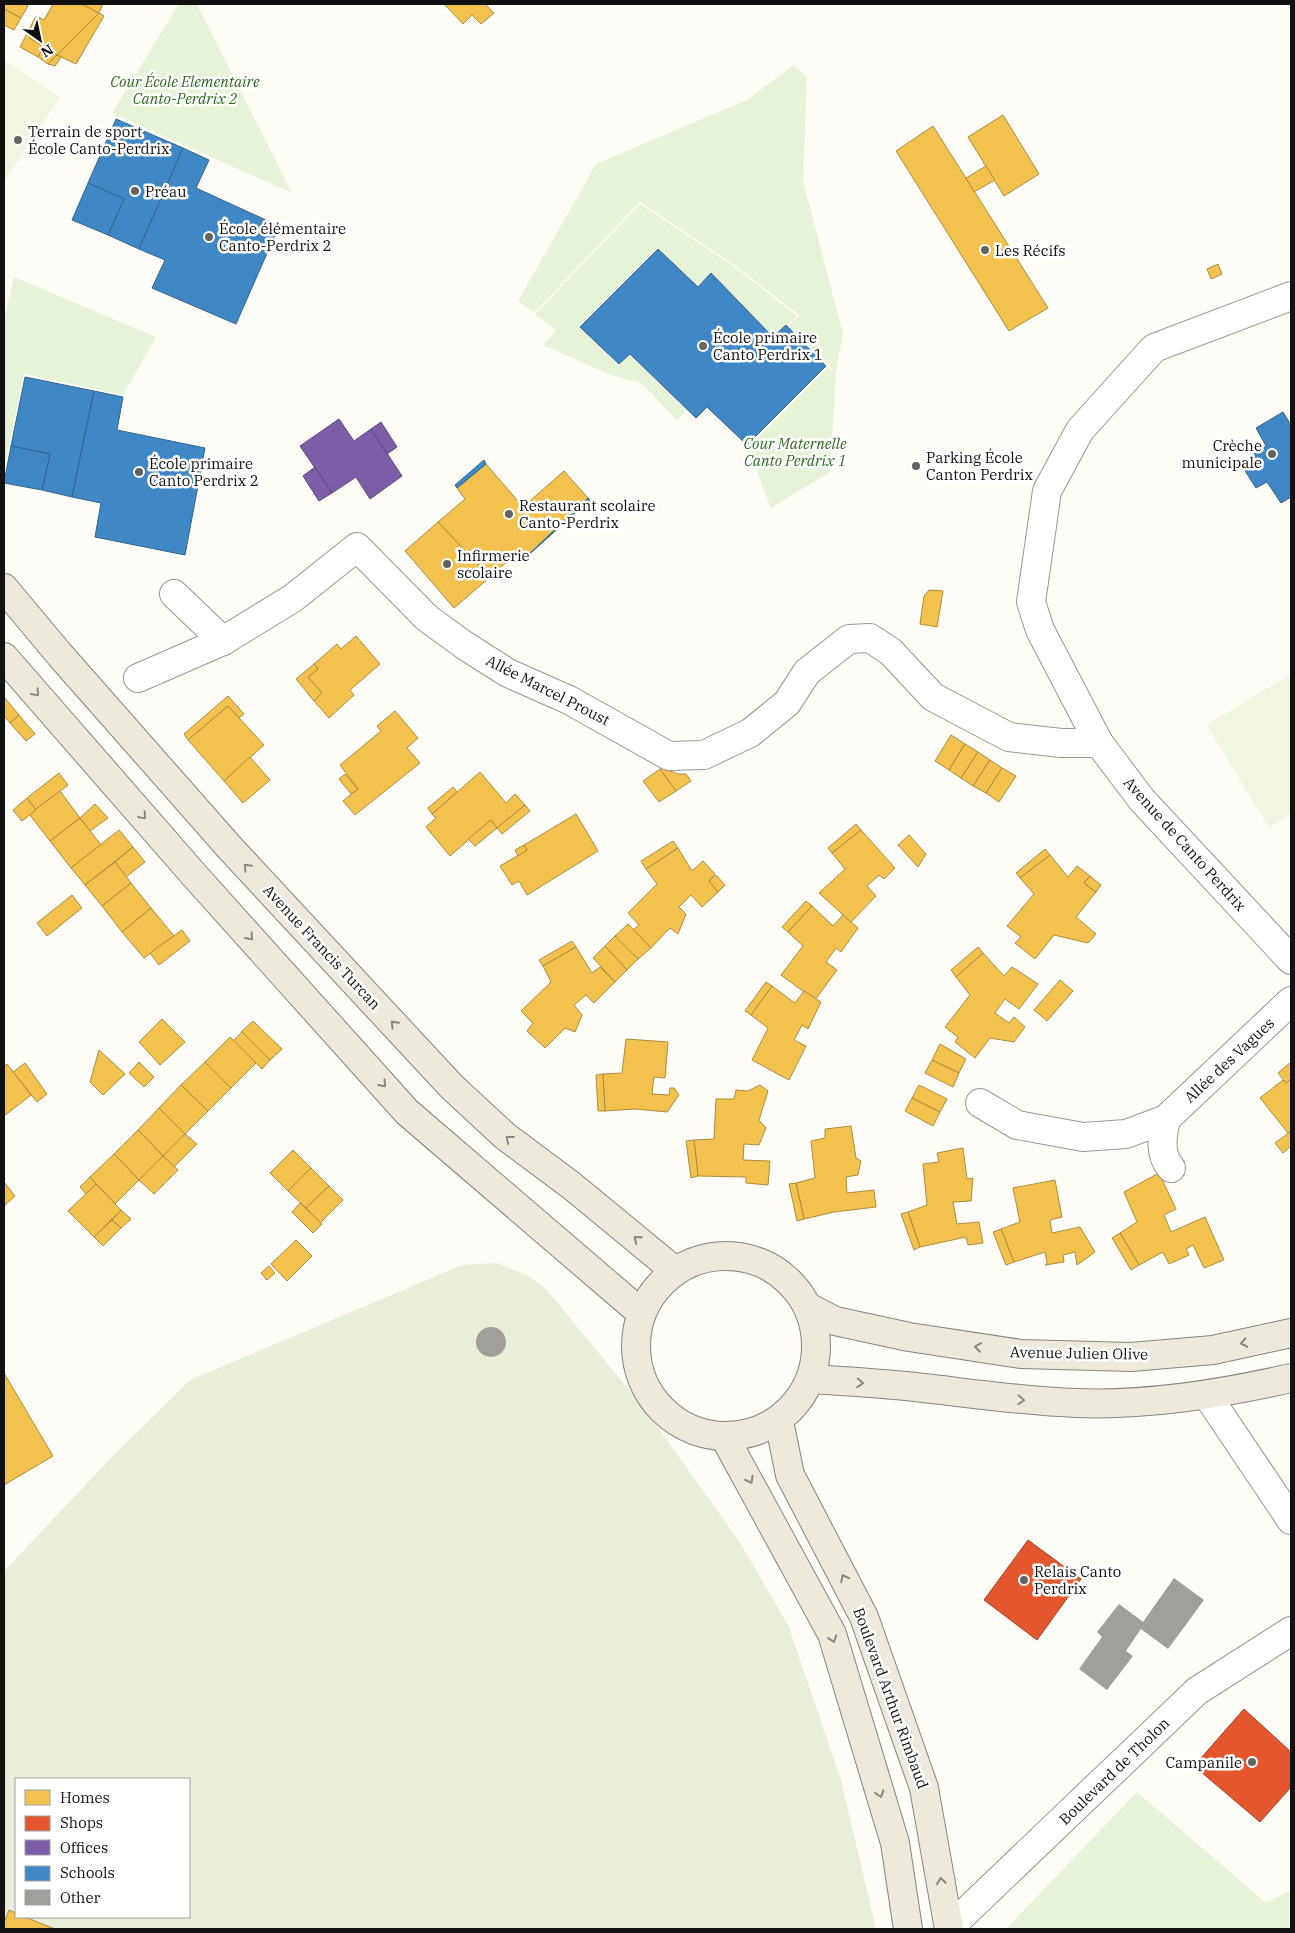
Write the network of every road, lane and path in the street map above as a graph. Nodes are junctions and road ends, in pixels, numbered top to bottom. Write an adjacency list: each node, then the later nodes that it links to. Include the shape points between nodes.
1 (1291, 296): 7 (street, Avenue de Canto Perdrix, via 1154,348 1080,430 1047,491 1031,602 1040,630)
2 (4, 588): 13 (main road, Avenue Francis Turcan, one-way to 2, via 505,1136 452,1087 230,848)
3 (174, 594): 4 (street)
4 (223, 641): 6 (street, Allée Marcel Proust); 7 (street, Allée Marcel Proust, via 293,598 357,547 427,618 464,645 508,673 569,700 669,756 704,756 750,734 787,703 807,672 848,639 870,638 891,652 933,697 1009,737 1061,743)
5 (4, 657): 15 (main road, one-way to 15, via 407,1112)
6 (138, 678)
7 (1099, 743): 8 (street, Avenue de Canto Perdrix, via 1142,800)
8 (1291, 960)
9 (1291, 1001): 11 (street, Allée des Vagues)
10 (980, 1103): 11 (street, Allée des Vagues, via 1017,1125 1083,1137 1126,1134)
11 (1166, 1119): 12 (street, via 1162,1137 1164,1160)
12 (1171, 1168)
13 (674, 1270): 14 (main road, via 725,1254 776,1268); 15 (main road, via 654,1288)
14 (810, 1308): 16 (main road, Avenue Julien Olive, one-way to 14, via 1213,1350 1131,1357 1021,1354 853,1325 835,1321); 18 (main road, via 818,1343)
15 (640, 1312): 21 (main road, via 634,1356 650,1398 682,1427)
16 (1291, 1333)
17 (1291, 1378): 19 (main road)
18 (811, 1379): 19 (main road, one-way to 19, via 1078,1403); 20 (main road, via 798,1402)
19 (1207, 1395): 22 (street)
20 (778, 1421): 21 (main road, via 753,1433); 25 (main road, Boulevard Arthur Rimbaud, one-way to 20, via 924,1788 864,1617 790,1475)
21 (725, 1438): 24 (main road, one-way to 24, via 832,1634 895,1842)
22 (1291, 1520)
23 (1291, 1631): 25 (street, Boulevard de Tholon, via 1197,1691)
24 (908, 1929)
25 (949, 1929)

